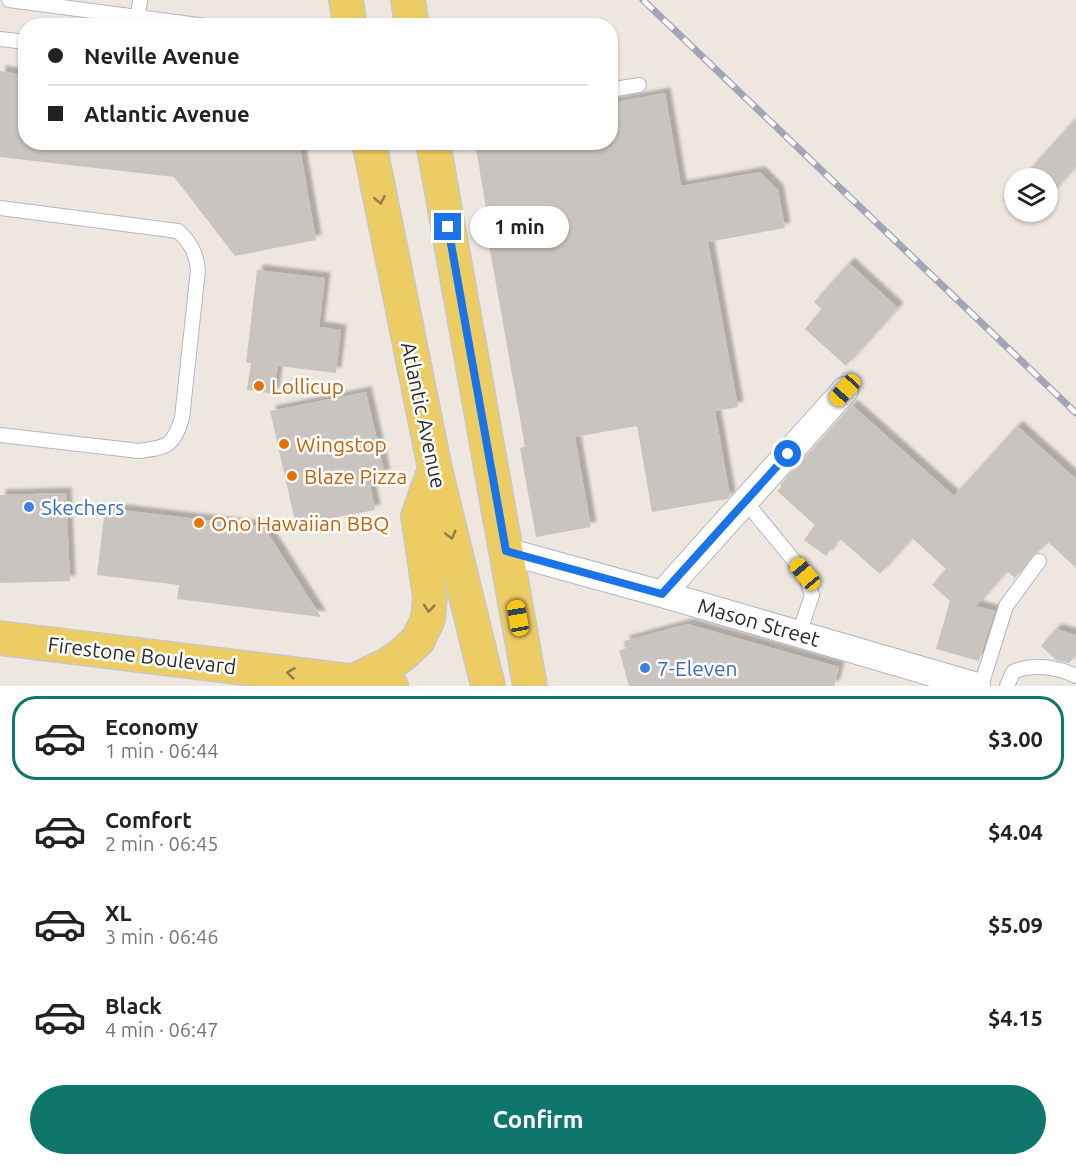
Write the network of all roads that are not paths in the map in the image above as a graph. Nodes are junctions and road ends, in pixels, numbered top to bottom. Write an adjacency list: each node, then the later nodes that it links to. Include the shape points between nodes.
1 (9, 0): 5 (lane)
2 (140, 0): 5 (lane)
3 (346, 0): 7 (main road)
4 (408, 0): 8 (main road)
5 (138, 16): 6 (lane)
6 (152, 18)
7 (349, 18)
8 (411, 18)
9 (0, 39): 10 (lane)
10 (18, 41)
11 (639, 84): 12 (lane)
12 (618, 88)
13 (371, 150): 18 (main road, Atlantic Avenue, one-way to 18)
14 (434, 150): 20 (main road)
15 (0, 208): 17 (lane, via 178,231 189,241 198,270 182,418 176,438 160,448 139,451)
16 (845, 390): 19 (street)
17 (0, 435)
18 (435, 469): 26 (main road, one-way to 26, via 418,516 430,597 428,619 418,640 403,654); 28 (main road, Atlantic Avenue, one-way to 28)
19 (745, 501): 22 (street); 23 (lane, via 805,574 812,595)
20 (506, 551): 22 (street, Mason Street); 29 (main road)
21 (1039, 561): 30 (lane, via 1006,606)
22 (662, 594): 23 (street, Mason Street)
23 (799, 634): 30 (street, Mason Street)
24 (0, 638): 26 (main road, Firestone Boulevard, one-way to 24)
25 (1076, 676): 31 (lane, via 1038,666 1022,668 1013,672)
26 (356, 680): 27 (main road, Firestone Boulevard)
27 (391, 686)
28 (488, 686)
29 (530, 686)
30 (979, 686)
31 (1007, 686)

